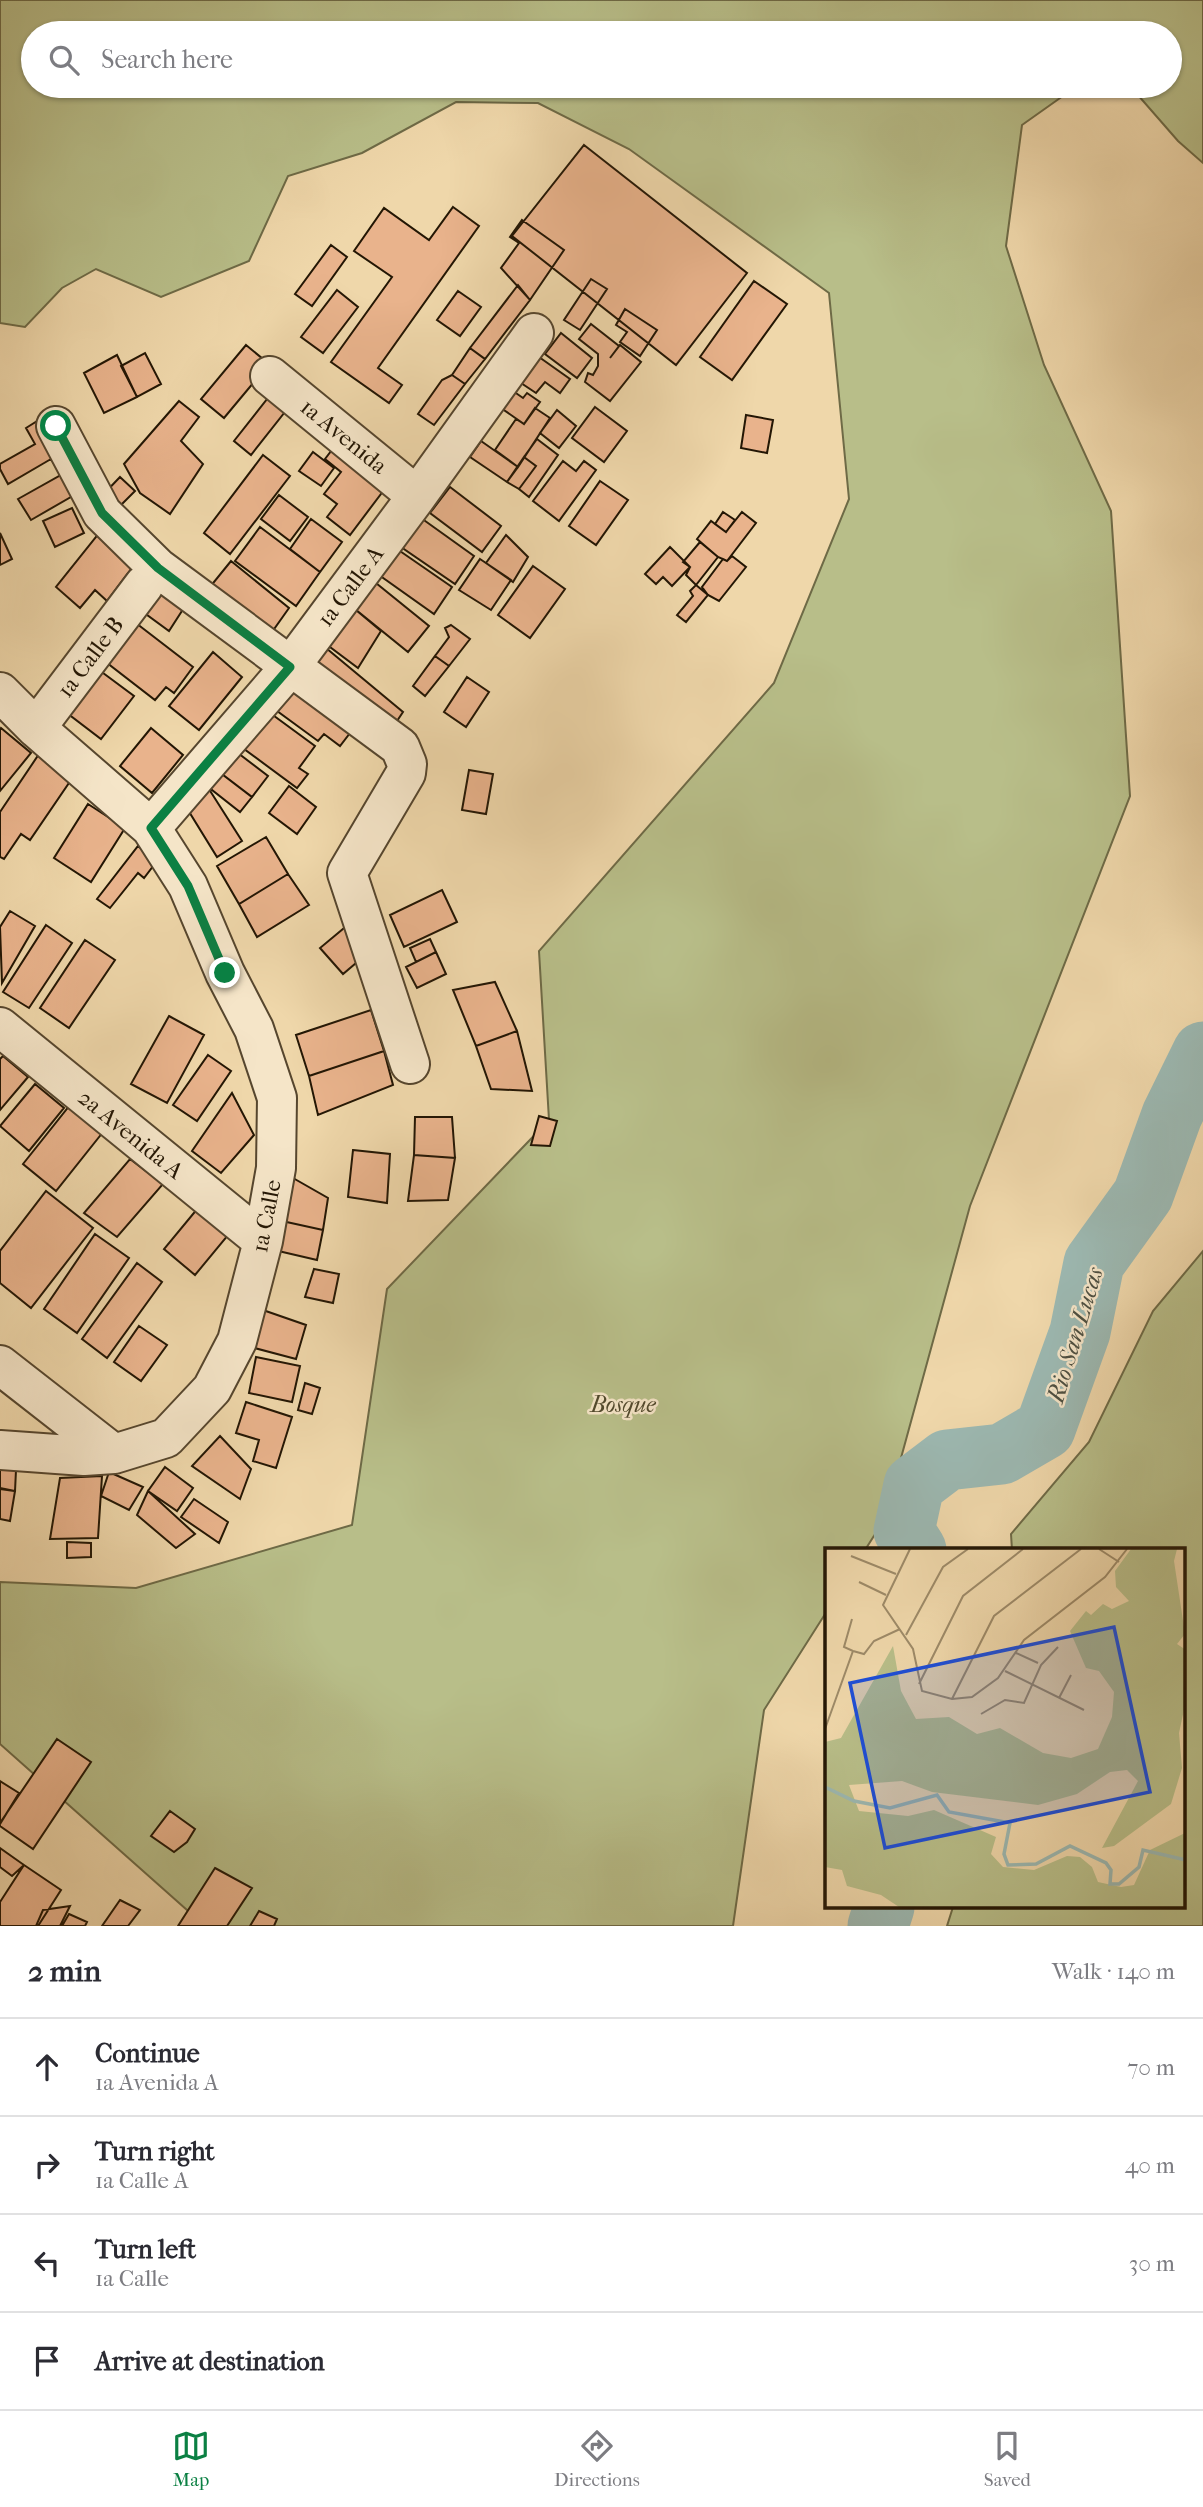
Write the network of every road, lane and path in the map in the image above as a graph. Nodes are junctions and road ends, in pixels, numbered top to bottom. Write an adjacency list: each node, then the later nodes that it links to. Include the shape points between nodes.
1 (534, 333): 4 (street, 1a Calle A)
2 (270, 376): 4 (street, 1a Avenida)
3 (56, 426): 6 (street, via 102,513 158,568)
4 (418, 496): 6 (street, 1a Calle A)
5 (144, 585): 8 (street, 1a Calle B)
6 (290, 667): 9 (street, 1a Calle A); 11 (street, via 400,747 407,764 406,773 346,873)
7 (0, 692): 8 (street)
8 (36, 728): 9 (street)
9 (151, 828): 12 (street, 1a Calle, via 188,886 254,1029 277,1098 276,1168)
10 (0, 1027): 12 (street, 2a Avenida A)
11 (410, 1063)
12 (263, 1241): 15 (street, 1a Calle, via 237,1341 212,1388 166,1438)
13 (0, 1365): 15 (street)
14 (0, 1450): 15 (street, 1a Calle)
15 (114, 1454)

